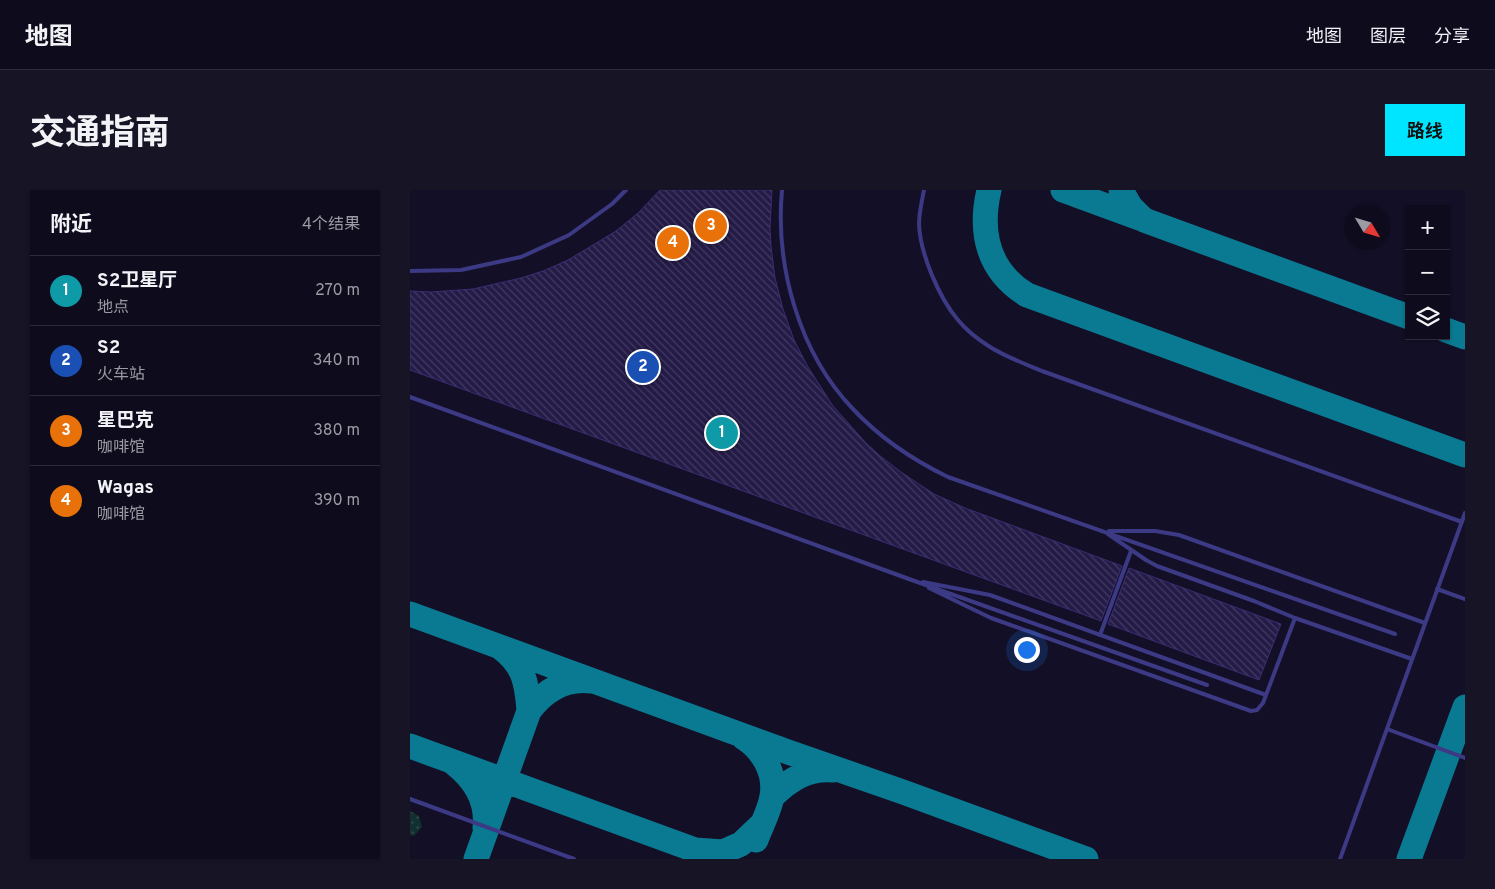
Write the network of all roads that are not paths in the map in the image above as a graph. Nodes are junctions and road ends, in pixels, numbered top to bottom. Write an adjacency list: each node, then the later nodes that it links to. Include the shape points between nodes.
1 (626, 190): 4 (lane, via 569,235 521,257 461,270)
2 (782, 190): 8 (lane, via 781,240 785,272 796,308 820,364 852,408 898,448 948,478)
3 (924, 190): 7 (lane, via 919,224 921,240 937,284 958,320 989,347 1042,371)
4 (410, 271)
5 (410, 396): 10 (lane)
6 (1465, 513): 7 (lane)
7 (1462, 522): 11 (lane)
8 (1104, 532): 9 (lane); 14 (lane, via 1179,534); 15 (lane)
9 (1131, 551): 13 (lane, via 1157,566); 16 (lane)
10 (908, 579): 16 (lane, via 990,595); 18 (lane); 19 (lane, via 991,618 1243,710 1257,710)
11 (1437, 589): 12 (lane); 14 (lane)
12 (1465, 599)
13 (1295, 618): 17 (lane); 19 (lane)
14 (1425, 623): 17 (lane)
15 (1395, 634)
16 (1100, 635): 19 (lane)
17 (1412, 659): 20 (lane)
18 (1207, 686)
19 (1266, 695)
20 (1386, 729): 21 (lane); 24 (lane)
21 (1465, 758)
22 (410, 799): 23 (lane)
23 (574, 859)
24 (1340, 859)

